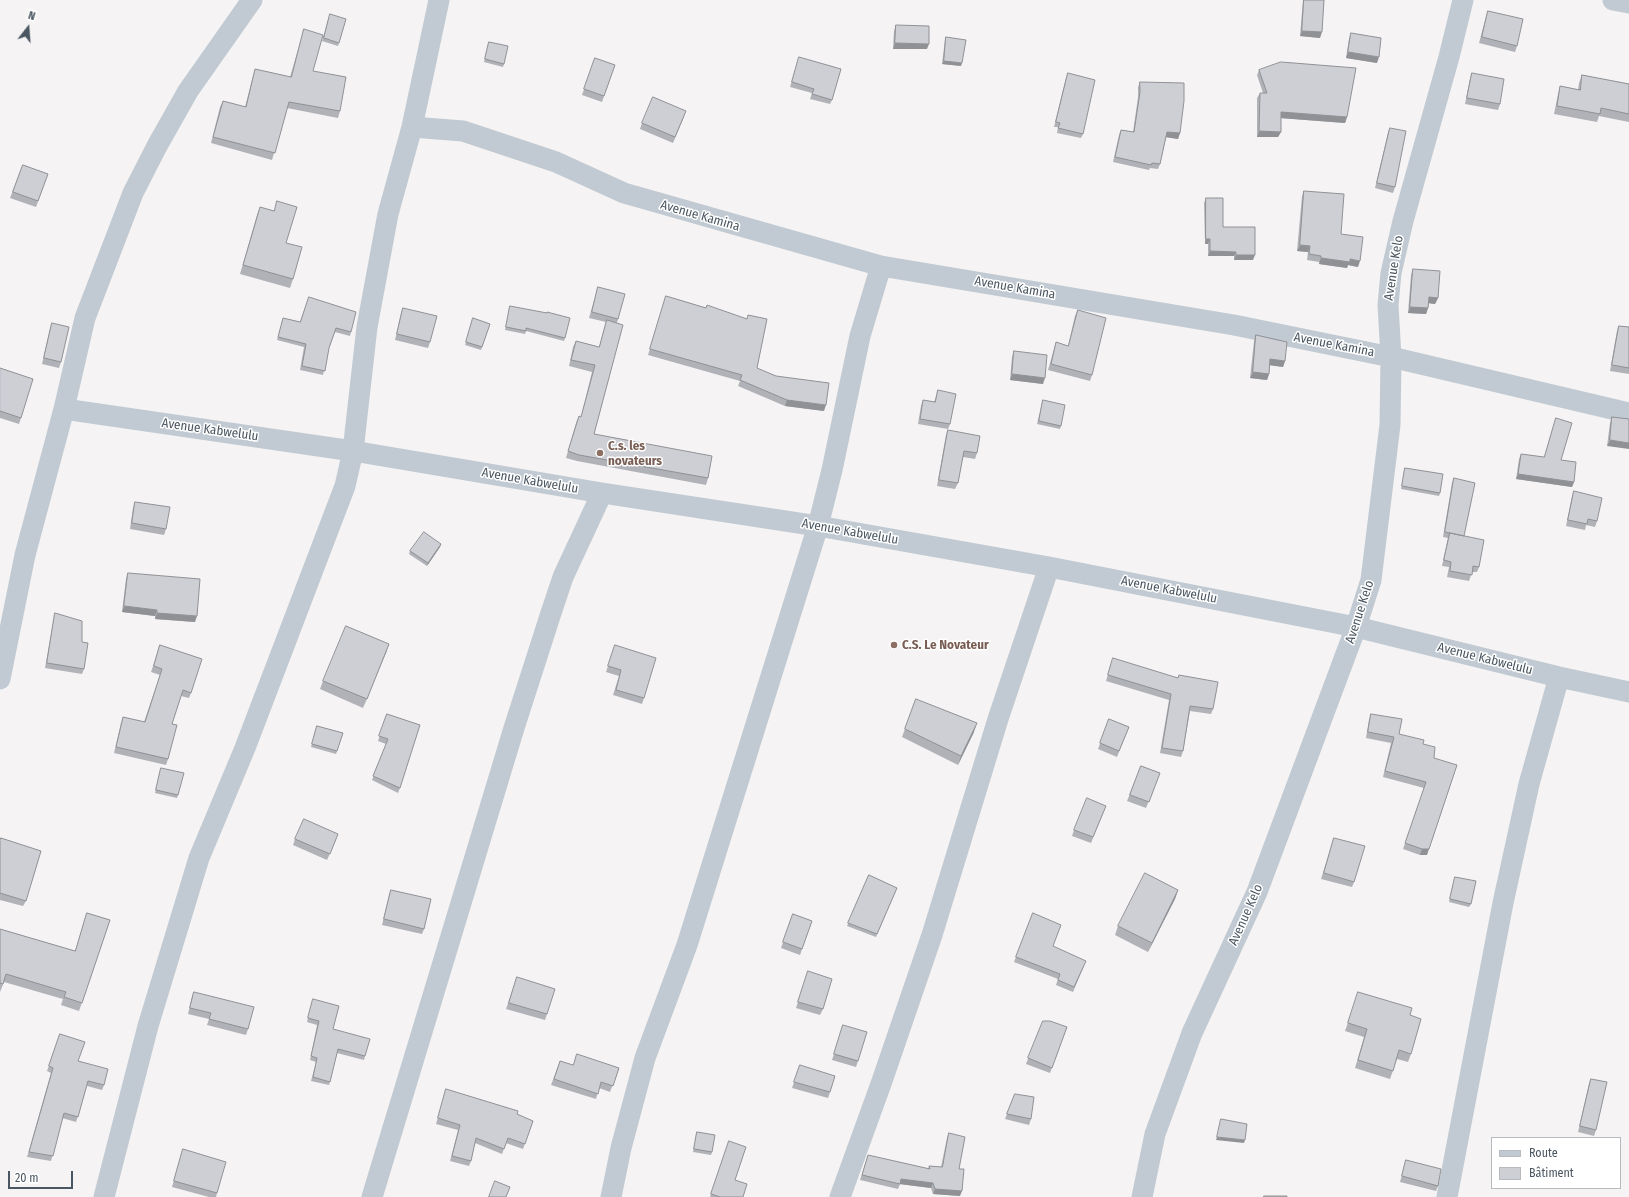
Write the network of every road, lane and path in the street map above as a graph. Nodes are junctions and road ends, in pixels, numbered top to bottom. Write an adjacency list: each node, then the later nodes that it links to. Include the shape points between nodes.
1 (252, 0): 9 (street, via 188,91 133,193 85,318)
2 (439, 0): 6 (street)
3 (1463, 0): 8 (street, Avenue Kelo, via 1391,273 1388,305)
4 (1613, 0): 5 (street)
5 (1629, 3)
6 (412, 127): 7 (street, Avenue Kamina, via 462,131 556,162 624,193); 11 (street, via 385,229 367,327)
7 (881, 266): 8 (street, Avenue Kamina, via 1234,325); 13 (street, via 860,336)
8 (1391, 357): 10 (street, Avenue Kamina); 15 (street, Avenue Kelo, via 1390,425 1371,580)
9 (64, 408): 11 (street, Avenue Kabwelulu); 17 (street, via 25,555)
10 (1629, 413)
11 (353, 451): 12 (street, Avenue Kabwelulu); 19 (street, via 345,486 245,748 199,858 148,1026)
12 (602, 493): 13 (street, Avenue Kabwelulu); 20 (street, via 550,613)
13 (818, 526): 14 (street, Avenue Kabwelulu); 21 (street, via 686,945 645,1058)
14 (1049, 567): 15 (street, Avenue Kabwelulu); 22 (street, via 998,719 932,936)
15 (1356, 627): 16 (street, Avenue Kabwelulu); 23 (street, Avenue Kelo, via 1258,892 1192,1033 1155,1134)
16 (1559, 677): 18 (street, Avenue Kabwelulu); 24 (street, via 1530,784 1503,903)
17 (0, 679)
18 (1629, 692)
19 (104, 1197)
20 (372, 1197)
21 (611, 1197)
22 (840, 1197)
23 (1142, 1197)
24 (1447, 1197)

